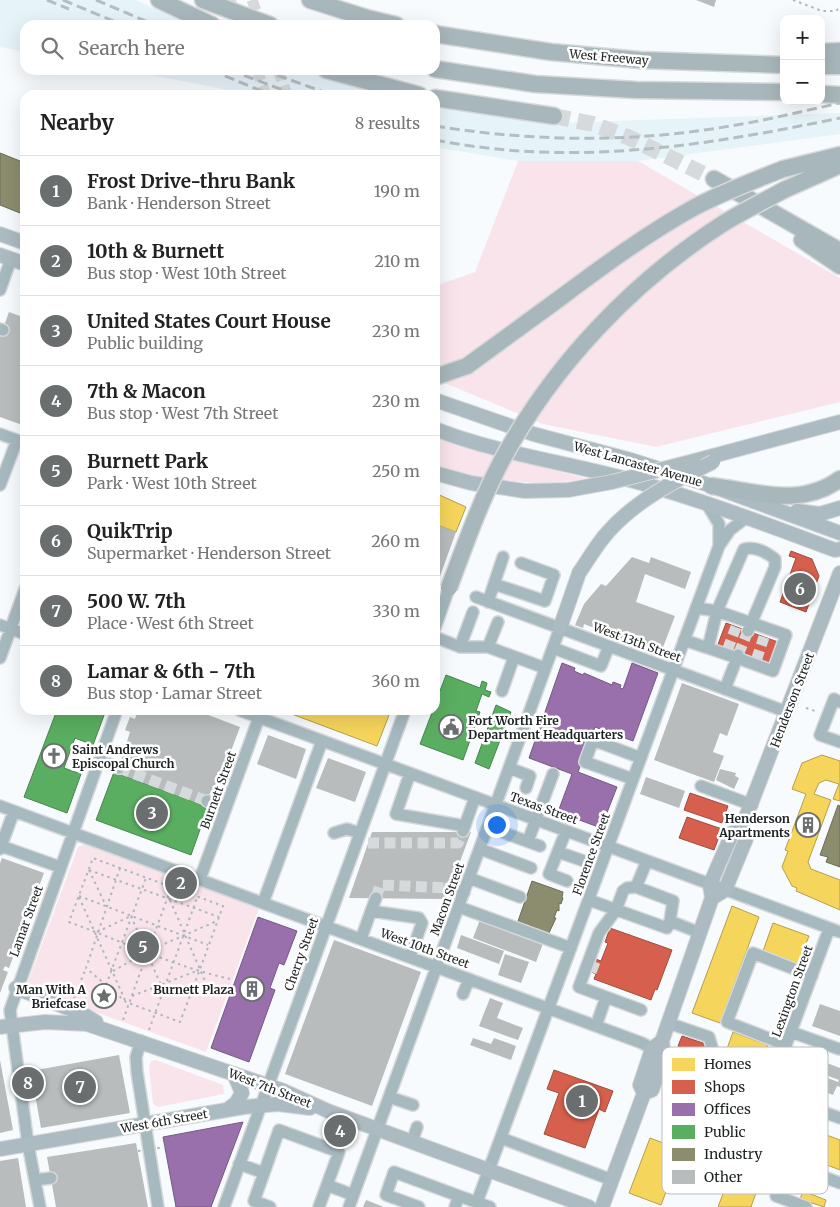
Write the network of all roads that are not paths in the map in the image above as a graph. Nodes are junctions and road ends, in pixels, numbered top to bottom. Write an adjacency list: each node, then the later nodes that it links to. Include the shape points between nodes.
1 (159, 0): 4 (highway)
2 (203, 0): 5 (highway)
3 (310, 0): 6 (highway)
4 (201, 20)
5 (256, 20)
6 (375, 20)
7 (440, 35): 11 (highway, West Freeway, via 550,52)
8 (840, 50): 9 (highway)
9 (825, 52)
10 (780, 54): 11 (highway)
11 (640, 60): 12 (highway, West Freeway)
12 (780, 65)
13 (825, 66): 14 (highway)
14 (840, 66)
15 (440, 70): 18 (highway, via 535,84 636,90)
16 (345, 75): 17 (highway)
17 (400, 90)
18 (780, 92)
19 (825, 93): 20 (highway)
20 (840, 94)
21 (440, 99): 22 (highway)
22 (554, 116)
23 (840, 155): 34 (highway, bridge, via 783,169 717,196 623,252 467,366)
24 (840, 165): 60 (highway, bridge, via 784,190 724,223 676,258 620,306 586,341 543,396 502,461 470,531)
25 (714, 179): 26 (highway)
26 (772, 213): 29 (highway); 32 (highway, via 812,249)
27 (0, 234): 28 (main road)
28 (20, 241)
29 (840, 251)
30 (6, 257): 31 (main road); 33 (street)
31 (20, 262)
32 (840, 266)
33 (0, 290)
34 (440, 375)
35 (440, 402): 40 (main road, West Lancaster Avenue)
36 (440, 411): 40 (main road)
37 (840, 422): 43 (main road)
38 (440, 431): 48 (main road, West Lancaster Avenue, via 508,451 642,483)
39 (0, 434): 41 (street)
40 (533, 434): 47 (main road, West Lancaster Avenue)
41 (20, 441)
42 (20, 443): 46 (street)
43 (748, 448): 44 (main road, bridge, via 568,490 525,491 471,483); 71 (main road, bridge, via 680,478 632,510 608,532 579,574)
44 (440, 474)
45 (840, 479): 47 (highway, via 823,490 804,496)
46 (0, 485)
47 (712, 486): 49 (main road, West Lancaster Avenue)
48 (708, 506): 51 (main road, West Lancaster Avenue); 53 (street, Florence Street, via 719,524)
49 (772, 507): 50 (main road, via 820,514); 52 (main road, West Lancaster Avenue)
50 (840, 508)
51 (747, 517): 53 (street, Florence Street, via 730,530); 54 (main road, West Lancaster Avenue, via 835,550)
52 (840, 533)
53 (718, 549): 56 (street); 64 (street, Florence Street)
54 (840, 549)
55 (504, 557): 59 (street)
56 (739, 557): 65 (street); 70 (street, via 750,548 775,559 775,567)
57 (521, 564): 59 (street, via 554,575 545,601)
58 (840, 573): 88 (main road, Henderson Street)
59 (494, 584): 63 (street)
60 (450, 588): 67 (street)
61 (476, 597): 63 (street, West 13th Street)
62 (20, 598): 69 (street)
63 (488, 602): 71 (street, West 13th Street)
64 (696, 608): 65 (street); 74 (street, Florence Street)
65 (717, 611): 70 (street); 79 (street)
66 (473, 612): 75 (street)
67 (440, 615)
68 (498, 622): 77 (street)
69 (5, 627): 72 (street); 82 (street)
70 (749, 627): 80 (street, via 786,635 773,671)
71 (560, 628): 76 (street, West 13th Street); 78 (street, Macon Street)
72 (20, 632)
73 (440, 639): 75 (street)
74 (684, 640): 79 (street); 84 (street, Florence Street)
75 (460, 646): 77 (street)
76 (608, 646): 78 (street, via 601,666); 84 (street, West 13th Street)
77 (488, 647): 81 (street)
78 (552, 648): 83 (street, Macon Street)
79 (708, 648): 80 (street)
80 (732, 655): 85 (street)
81 (514, 657): 83 (street); 86 (street)
82 (0, 658)
83 (545, 668): 99 (street, Macon Street)
84 (673, 670): 85 (street, West 13th Street); 95 (street, Florence Street)
85 (725, 689): 88 (street, West 13th Street)
86 (502, 691)
87 (840, 702): 94 (street, via 834,699 820,735)
88 (788, 712): 108 (main road, Henderson Street)
89 (115, 715): 96 (street, Lamar Street)
90 (260, 715): 110 (street, Burnett Street)
91 (262, 715): 93 (street, Texas Street)
92 (403, 715): 97 (street, Cherry Street)
93 (322, 741): 97 (street, Texas Street); 140 (street)
94 (840, 742)
95 (641, 758): 102 (street, Florence Street); 102 (street, via 593,740 585,762)
96 (99, 760): 98 (street); 116 (street, Lamar Street)
97 (385, 764): 100 (street, Texas Street); 118 (street, Cherry Street)
98 (119, 768)
99 (509, 768): 104 (street, via 530,776); 107 (street, Macon Street)
100 (410, 773): 105 (street, Texas Street); 105 (street, via 396,814 464,829)
101 (553, 774): 112 (street)
102 (633, 779): 122 (street, Florence Street)
103 (701, 786): 108 (street)
104 (526, 788)
105 (475, 797): 107 (street, Texas Street)
106 (207, 801): 110 (street)
107 (496, 805): 112 (street, Texas Street); 113 (street, Macon Street)
108 (752, 805): 114 (main road, Henderson Street)
109 (0, 806): 111 (street, West 10th Street)
110 (226, 808): 130 (street, Burnett Street)
111 (14, 811): 116 (street, West 10th Street); 120 (street)
112 (536, 820): 115 (street, Texas Street); 119 (street)
113 (488, 827): 119 (street); 123 (street, Macon Street)
114 (742, 827): 134 (main road, Henderson Street, via 746,840); 135 (main road, Henderson Street, via 733,832)
115 (566, 831): 122 (street, Texas Street); 124 (street)
116 (72, 832): 127 (street, Lamar Street); 130 (street, West 10th Street)
117 (334, 834): 118 (street, via 346,829)
118 (362, 838): 145 (street, Cherry Street)
119 (528, 841): 121 (street)
120 (2, 842): 127 (street)
121 (540, 846)
122 (608, 847): 126 (street, Texas Street); 139 (street, Florence Street)
123 (480, 849): 128 (street); 129 (street, Macon Street)
124 (558, 852): 125 (street); 131 (street, via 549,874)
125 (584, 861)
126 (647, 861): 132 (street); 135 (street, Texas Street)
127 (60, 867): 157 (street, Lamar Street)
128 (531, 868)
129 (469, 878): 136 (street, Macon Street); 137 (street)
130 (200, 879): 140 (street, West 10th Street)
131 (567, 881)
132 (636, 887): 142 (street, via 623,891); 144 (street, via 673,901)
133 (450, 888): 136 (street)
134 (725, 890): 135 (main road); 146 (street)
135 (711, 891): 148 (main road, Henderson Street)
136 (464, 893): 141 (street, Macon Street)
137 (520, 897)
138 (376, 898): 143 (street)
139 (589, 900): 142 (street); 150 (street, Florence Street)
140 (263, 903): 145 (street, West 10th Street)
141 (459, 906): 150 (street); 153 (street, Macon Street)
142 (616, 910): 144 (street, via 667,928); 147 (street)
143 (371, 911): 149 (street); 151 (street, via 419,918 422,923)
144 (670, 921): 148 (street)
145 (326, 926): 149 (street, West 10th Street); 159 (street, Cherry Street)
146 (835, 931): 155 (street, Lexington Street)
147 (599, 933): 152 (street, via 602,942); 158 (street, via 579,987)
148 (700, 933): 165 (main road, Henderson Street)
149 (361, 939): 151 (street, West 10th Street)
150 (571, 948): 163 (street, Florence Street)
151 (410, 957): 153 (street, West 10th Street)
152 (596, 959)
153 (437, 967): 156 (street, West 10th Street); 178 (street, Macon Street)
154 (592, 972): 158 (street)
155 (812, 976): 169 (street, Lexington Street); 171 (street, via 753,953 727,1022)
156 (468, 979): 160 (street); 163 (street, West 10th Street)
157 (16, 988): 167 (street, Lamar Street); 168 (main road, via 83,1014)
158 (585, 990): 162 (street)
159 (302, 993): 161 (street); 177 (street, Cherry Street)
160 (463, 994)
161 (313, 997)
162 (606, 997): 164 (street); 166 (street)
163 (549, 1009): 166 (street, West 10th Street); 188 (street, Florence Street)
164 (641, 1010)
165 (668, 1023): 172 (street, via 709,1037); 173 (main road, Henderson Street)
166 (596, 1026): 173 (street, West 10th Street)
167 (5, 1027): 168 (main road, West 7th Street, via 65,1021); 190 (street, Lamar Street)
168 (112, 1032): 170 (main road, West 7th Street)
169 (791, 1032): 171 (street, Lexington Street); 175 (street)
170 (141, 1042): 176 (main road, West 7th Street); 185 (street, via 136,1057)
171 (786, 1045)
172 (712, 1047)
173 (659, 1048): 174 (street, West 10th Street); 198 (main road, Henderson Street, via 640,1085 644,1093)
174 (662, 1049)
175 (839, 1049)
176 (234, 1074): 177 (main road, West 7th Street); 181 (main road, via 241,1098)
177 (268, 1086): 179 (street, Cherry Street); 182 (main road, West 7th Street)
178 (389, 1097): 180 (street); 187 (street, Macon Street)
179 (261, 1105): 181 (main road, West 6th Street); 182 (main road, West 6th Street, via 278,1104); 192 (street, Cherry Street)
180 (413, 1105)
181 (226, 1110): 185 (main road, West 6th Street)
182 (328, 1111): 187 (main road, West 7th Street)
183 (828, 1113): 184 (street, West 10th Street)
184 (840, 1118)
185 (145, 1124): 190 (main road, West 6th Street); 206 (street)
186 (417, 1127): 189 (street)
187 (377, 1130): 189 (main road, West 7th Street); 202 (street, Macon Street)
188 (501, 1138): 193 (street, Florence Street); 198 (street)
189 (412, 1142): 193 (main road, West 7th Street)
190 (28, 1144): 191 (main road, West 6th Street); 197 (street, Lamar Street)
191 (0, 1149)
192 (239, 1164): 194 (street); 207 (street, Cherry Street)
193 (489, 1171): 204 (street, Florence Street); 214 (main road, West 7th Street)
194 (264, 1173): 200 (street, via 279,1130 339,1152); 208 (street, via 254,1201)
195 (51, 1178): 197 (street)
196 (828, 1179): 199 (street)
197 (35, 1180): 205 (street, Lamar Street)
198 (612, 1180): 215 (main road, Henderson Street)
199 (840, 1183)
200 (327, 1185): 202 (street); 209 (street)
201 (777, 1194): 216 (street)
202 (353, 1195): 210 (street, Macon Street)
203 (459, 1196): 204 (street); 211 (street, via 394,1172 386,1195); 212 (street)
204 (478, 1202): 213 (street)
205 (40, 1207)
206 (158, 1207)
207 (224, 1207)
208 (270, 1207)
209 (319, 1207)
210 (348, 1207)
211 (418, 1207)
212 (455, 1207)
213 (490, 1207)
214 (589, 1207)
215 (602, 1207)
216 (806, 1207)

